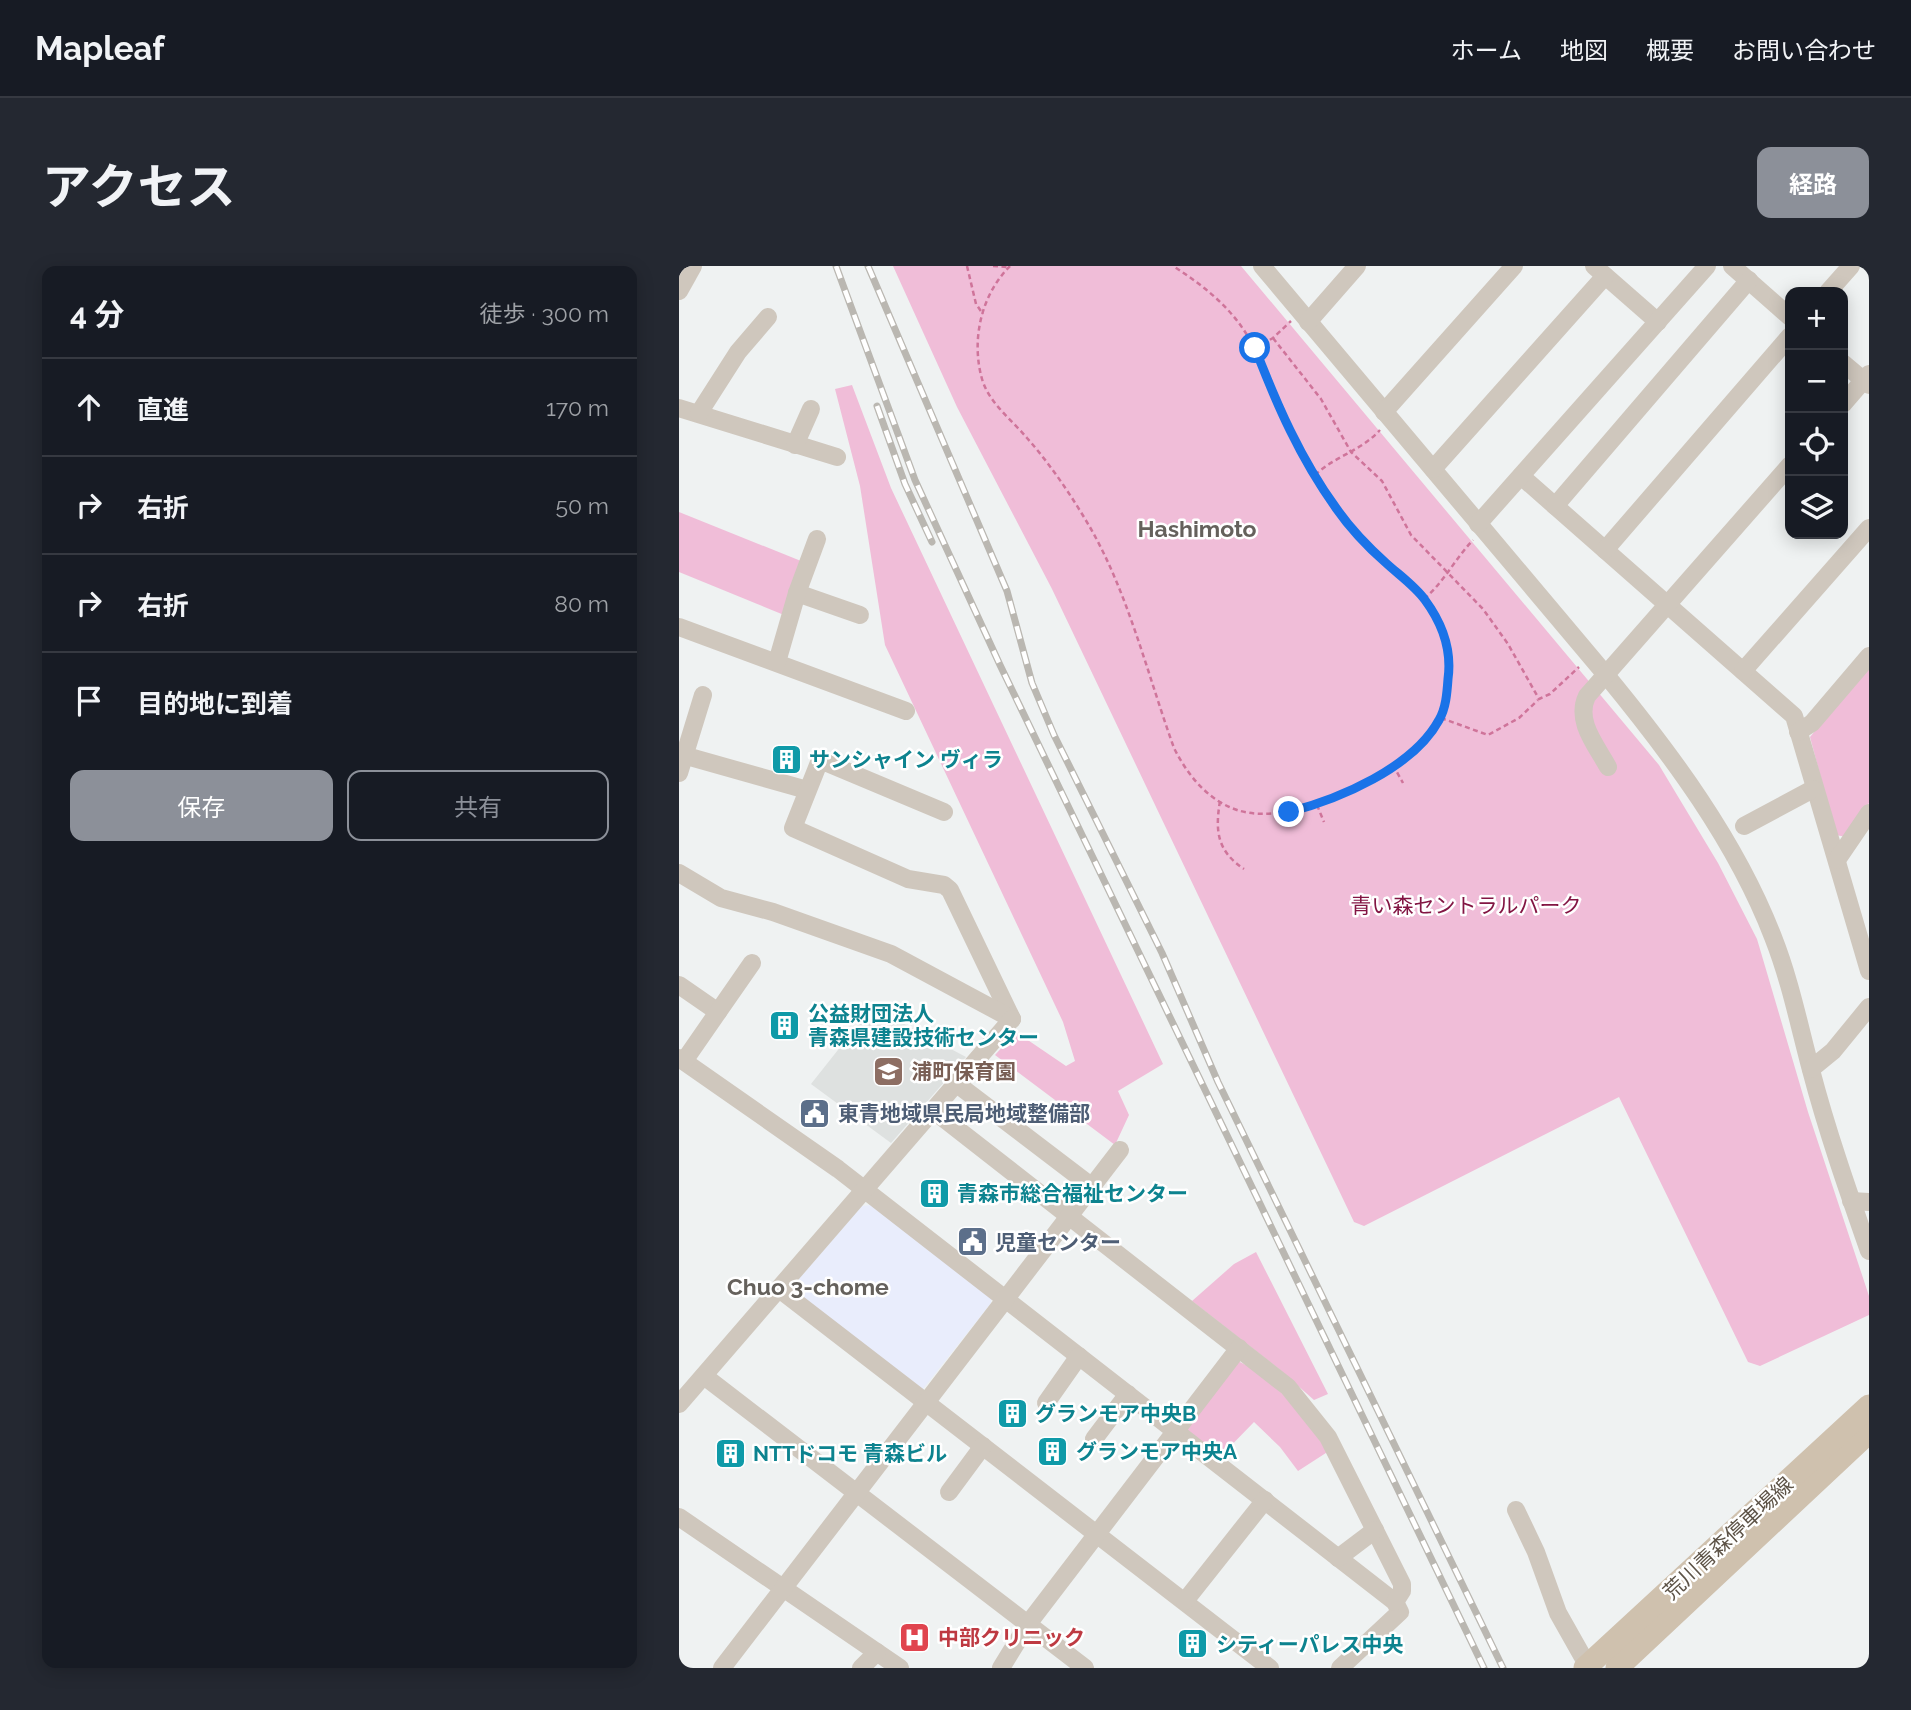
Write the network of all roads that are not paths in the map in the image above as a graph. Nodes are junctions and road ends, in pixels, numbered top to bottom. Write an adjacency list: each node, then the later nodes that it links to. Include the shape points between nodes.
1 (693, 266): 11 (street)
2 (1262, 266): 14 (street)
3 (1357, 266): 14 (street)
4 (1514, 266): 22 (street)
5 (1707, 266): 15 (street)
6 (1732, 266): 9 (street)
7 (1851, 266): 10 (street)
8 (1600, 271): 15 (street); 25 (street)
9 (1749, 280): 12 (street); 28 (street)
10 (1832, 287)
11 (679, 291)
12 (1785, 312)
13 (768, 317): 21 (street)
14 (1301, 321): 22 (street)
15 (1658, 321): 27 (street)
16 (1785, 342): 32 (street)
17 (1848, 367): 18 (street)
18 (1867, 380): 19 (street)
19 (1848, 399)
20 (811, 410): 23 (street)
21 (685, 411): 23 (street)
22 (1383, 419): 25 (street)
23 (795, 446): 24 (street)
24 (837, 457)
25 (1433, 469): 30 (street)
26 (1785, 471): 34 (street)
27 (1521, 476): 28 (street); 30 (street)
28 (1555, 506): 32 (street)
29 (1869, 528): 39 (street)
30 (1477, 531): 40 (street)
31 (817, 539): 33 (street)
32 (1605, 550): 34 (street)
33 (797, 593): 35 (street); 38 (street)
34 (1667, 607): 39 (street); 40 (street)
35 (860, 615)
36 (679, 627): 38 (street)
37 (1869, 656): 43 (street, via 1812,723)
38 (777, 662): 42 (street)
39 (1743, 671): 43 (street, via 1794,716)
40 (1605, 675): 45 (street, via 1582,708 1583,720); 61 (street, via 1692,788 1752,892 1788,980)
41 (703, 695): 44 (street)
42 (907, 711)
43 (1798, 732): 47 (street)
44 (682, 755): 46 (street); 48 (street)
45 (1608, 767)
46 (679, 773)
47 (1813, 789): 51 (street); 52 (street)
48 (807, 790): 49 (street, via 820,760); 59 (street, via 793,828 908,879 950,890)
49 (944, 813)
50 (1869, 813): 52 (street)
51 (1744, 826)
52 (1837, 860): 55 (street)
53 (679, 873): 59 (street, via 721,898 891,954)
54 (752, 963): 58 (street)
55 (1869, 971)
56 (679, 985): 58 (street)
57 (1868, 1011): 61 (street)
58 (718, 1012): 60 (street)
59 (1012, 1020): 62 (street)
60 (681, 1059): 66 (street)
61 (1811, 1069): 67 (street)
62 (957, 1084): 63 (street); 65 (street)
63 (934, 1111): 66 (street); 68 (street)
64 (1120, 1150): 65 (street)
65 (1091, 1186): 68 (street)
66 (864, 1189): 70 (street); 71 (street)
67 (1860, 1201): 69 (street)
68 (1068, 1216): 71 (street); 72 (street)
69 (1869, 1251)
70 (779, 1289): 74 (street); 76 (street)
71 (1005, 1298): 73 (street); 76 (street)
72 (1239, 1348): 80 (street); 89 (street, via 1288,1387 1318,1421)
73 (1079, 1356): 75 (street); 77 (street)
74 (704, 1376): 78 (street); 85 (street)
75 (1128, 1394): 80 (street); 82 (street)
76 (927, 1402): 83 (street); 85 (street)
77 (1046, 1402)
78 (679, 1404)
79 (1869, 1406): 104 (main road, 荒川青森停車場線, bridge)
80 (1176, 1431): 86 (street); 90 (street)
81 (1869, 1432): 105 (main road, 荒川青森停車場線)
82 (1094, 1440)
83 (983, 1446): 84 (street); 90 (street)
84 (949, 1492)
85 (854, 1494): 92 (street); 95 (street)
86 (1265, 1500): 91 (street); 93 (street)
87 (1516, 1510): 104 (street)
88 (679, 1517): 92 (street)
89 (1375, 1530): 91 (street); 94 (street, via 1402,1584)
90 (1097, 1533): 93 (street); 95 (street)
91 (1338, 1558): 94 (street)
92 (783, 1586): 96 (street); 97 (street)
93 (1185, 1601): 102 (street)
94 (1395, 1602): 103 (street, via 1400,1612)
95 (1028, 1624): 100 (street); 101 (street)
96 (877, 1652): 98 (street); 99 (street)
97 (722, 1668)
98 (861, 1668)
99 (900, 1668)
100 (1001, 1668)
101 (1085, 1668)
102 (1271, 1668)
103 (1340, 1668)
104 (1587, 1668)
105 (1617, 1668)

